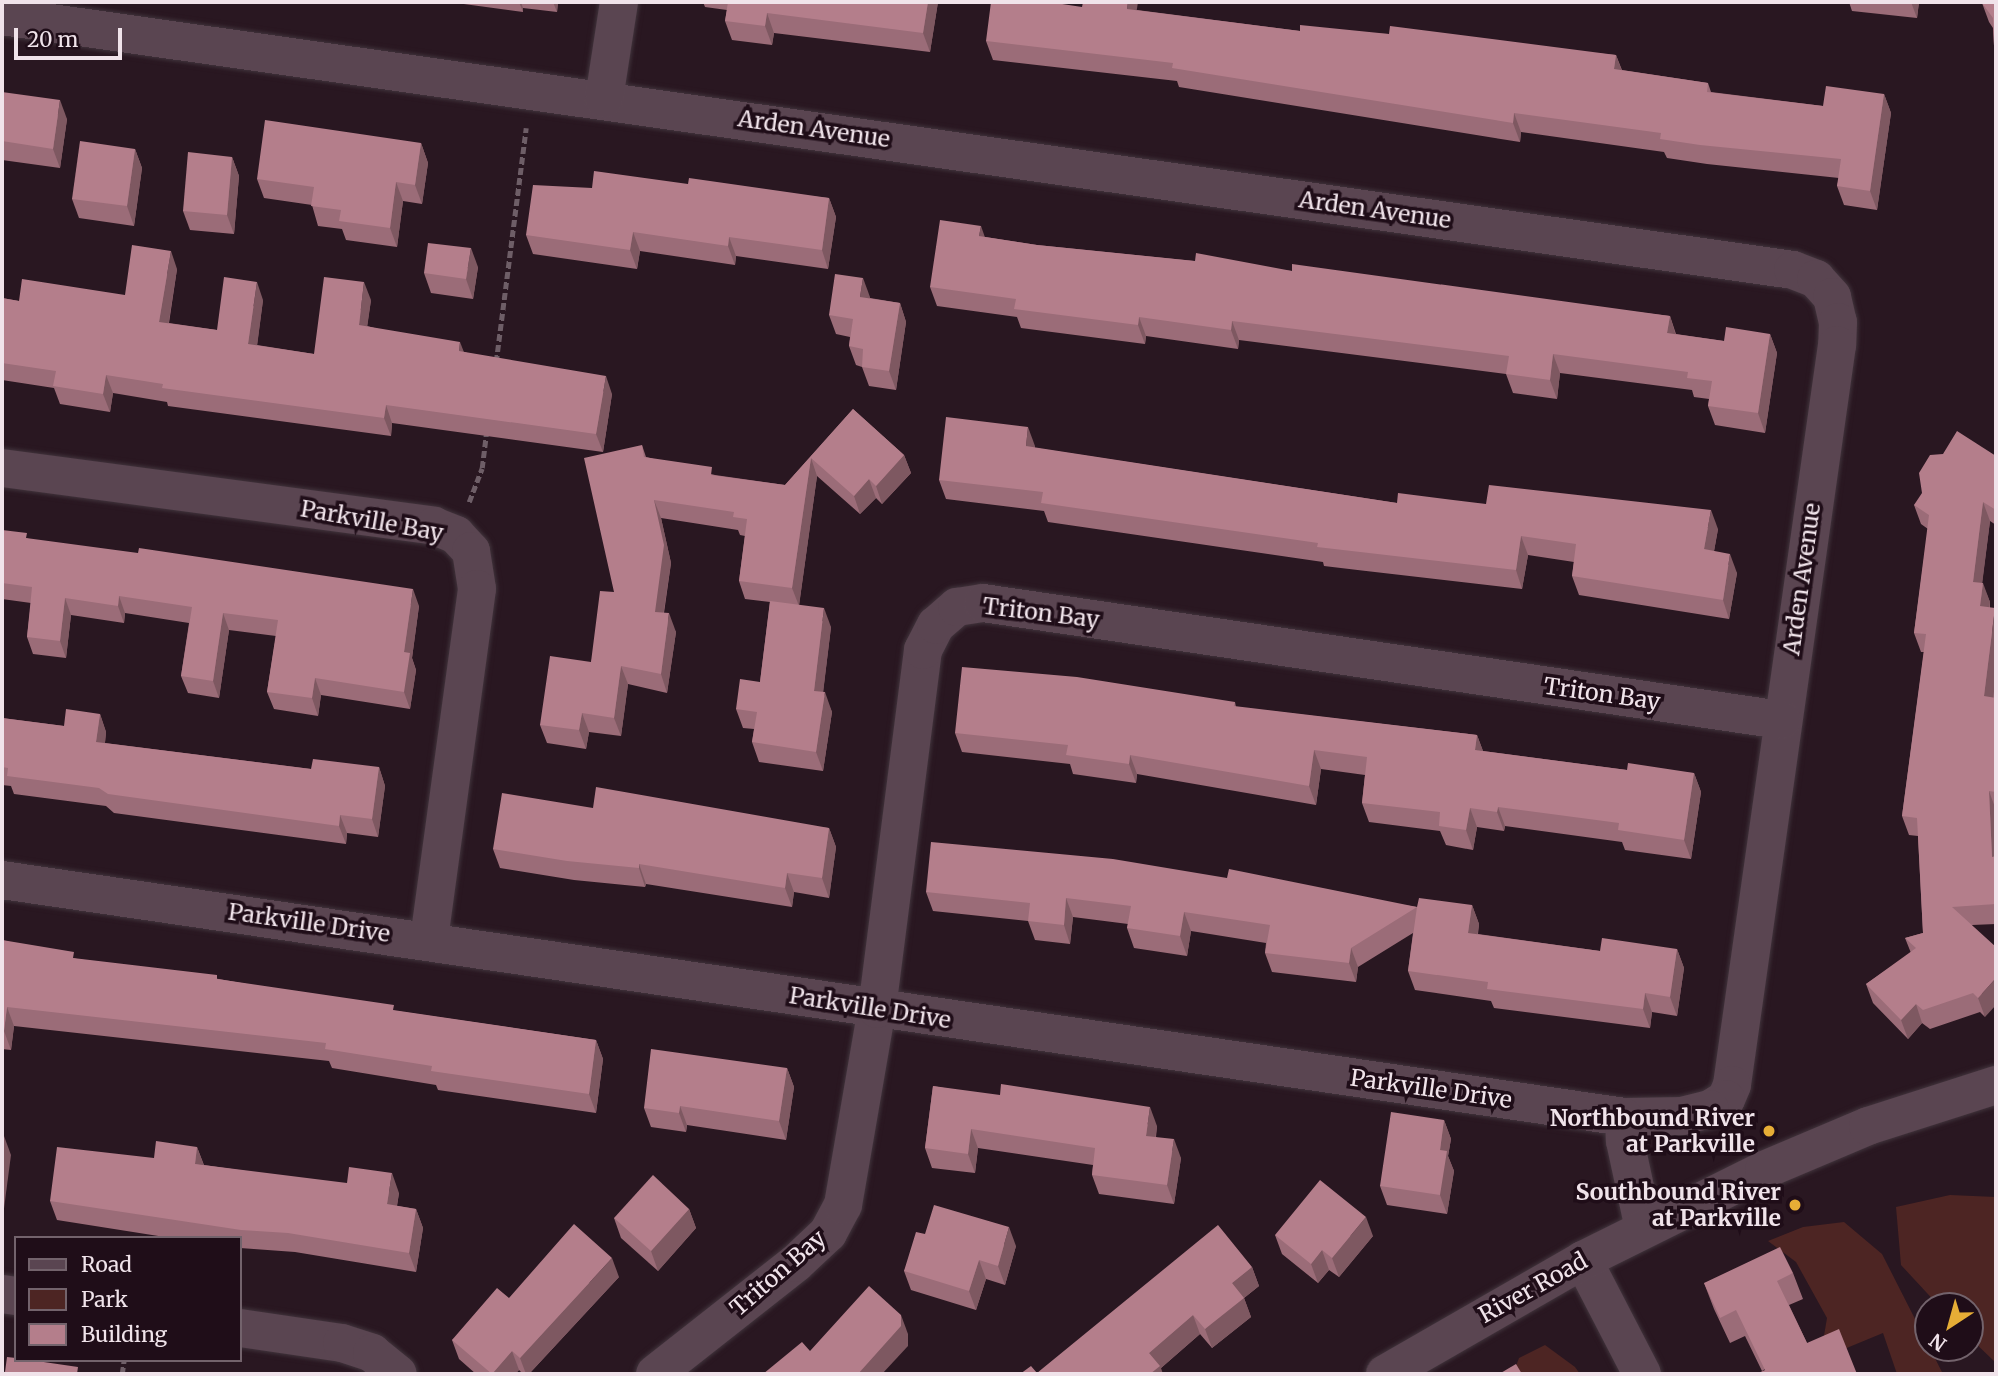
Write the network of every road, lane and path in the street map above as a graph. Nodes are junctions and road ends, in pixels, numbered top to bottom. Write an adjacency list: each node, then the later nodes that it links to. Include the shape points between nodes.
1 (619, 2): 4 (street)
2 (2, 16): 3 (street, Arden Avenue)
3 (532, 89): 4 (street, Arden Avenue); 5 (path)
4 (604, 99): 9 (street, Arden Avenue, via 1779,268 1816,279 1832,297 1837,345)
5 (494, 373)
6 (487, 427): 8 (path, via 482,468)
7 (2, 468): 8 (street, Parkville Bay, via 434,526)
8 (456, 535): 11 (street, Parkville Bay, via 471,551 477,589)
9 (1781, 720): 12 (street, Triton Bay, via 983,603 957,607 936,625 923,650); 14 (street, Arden Avenue, via 1732,1085 1726,1099 1710,1109 1682,1116)
10 (2, 880): 11 (street, Parkville Drive)
11 (429, 940): 12 (street, Parkville Drive)
12 (877, 1009): 14 (street, Parkville Drive); 19 (street, Triton Bay, via 843,1205 828,1233)
13 (1996, 1086): 15 (street, River Road, via 1868,1126)
14 (1624, 1117): 15 (street)
15 (1644, 1229): 16 (street, River Road)
16 (1584, 1260): 20 (street, River Road); 21 (street)
17 (242, 1328): 18 (street, via 342,1343 372,1353)
18 (398, 1374)
19 (654, 1374)
20 (1385, 1374)
21 (1642, 1374)

